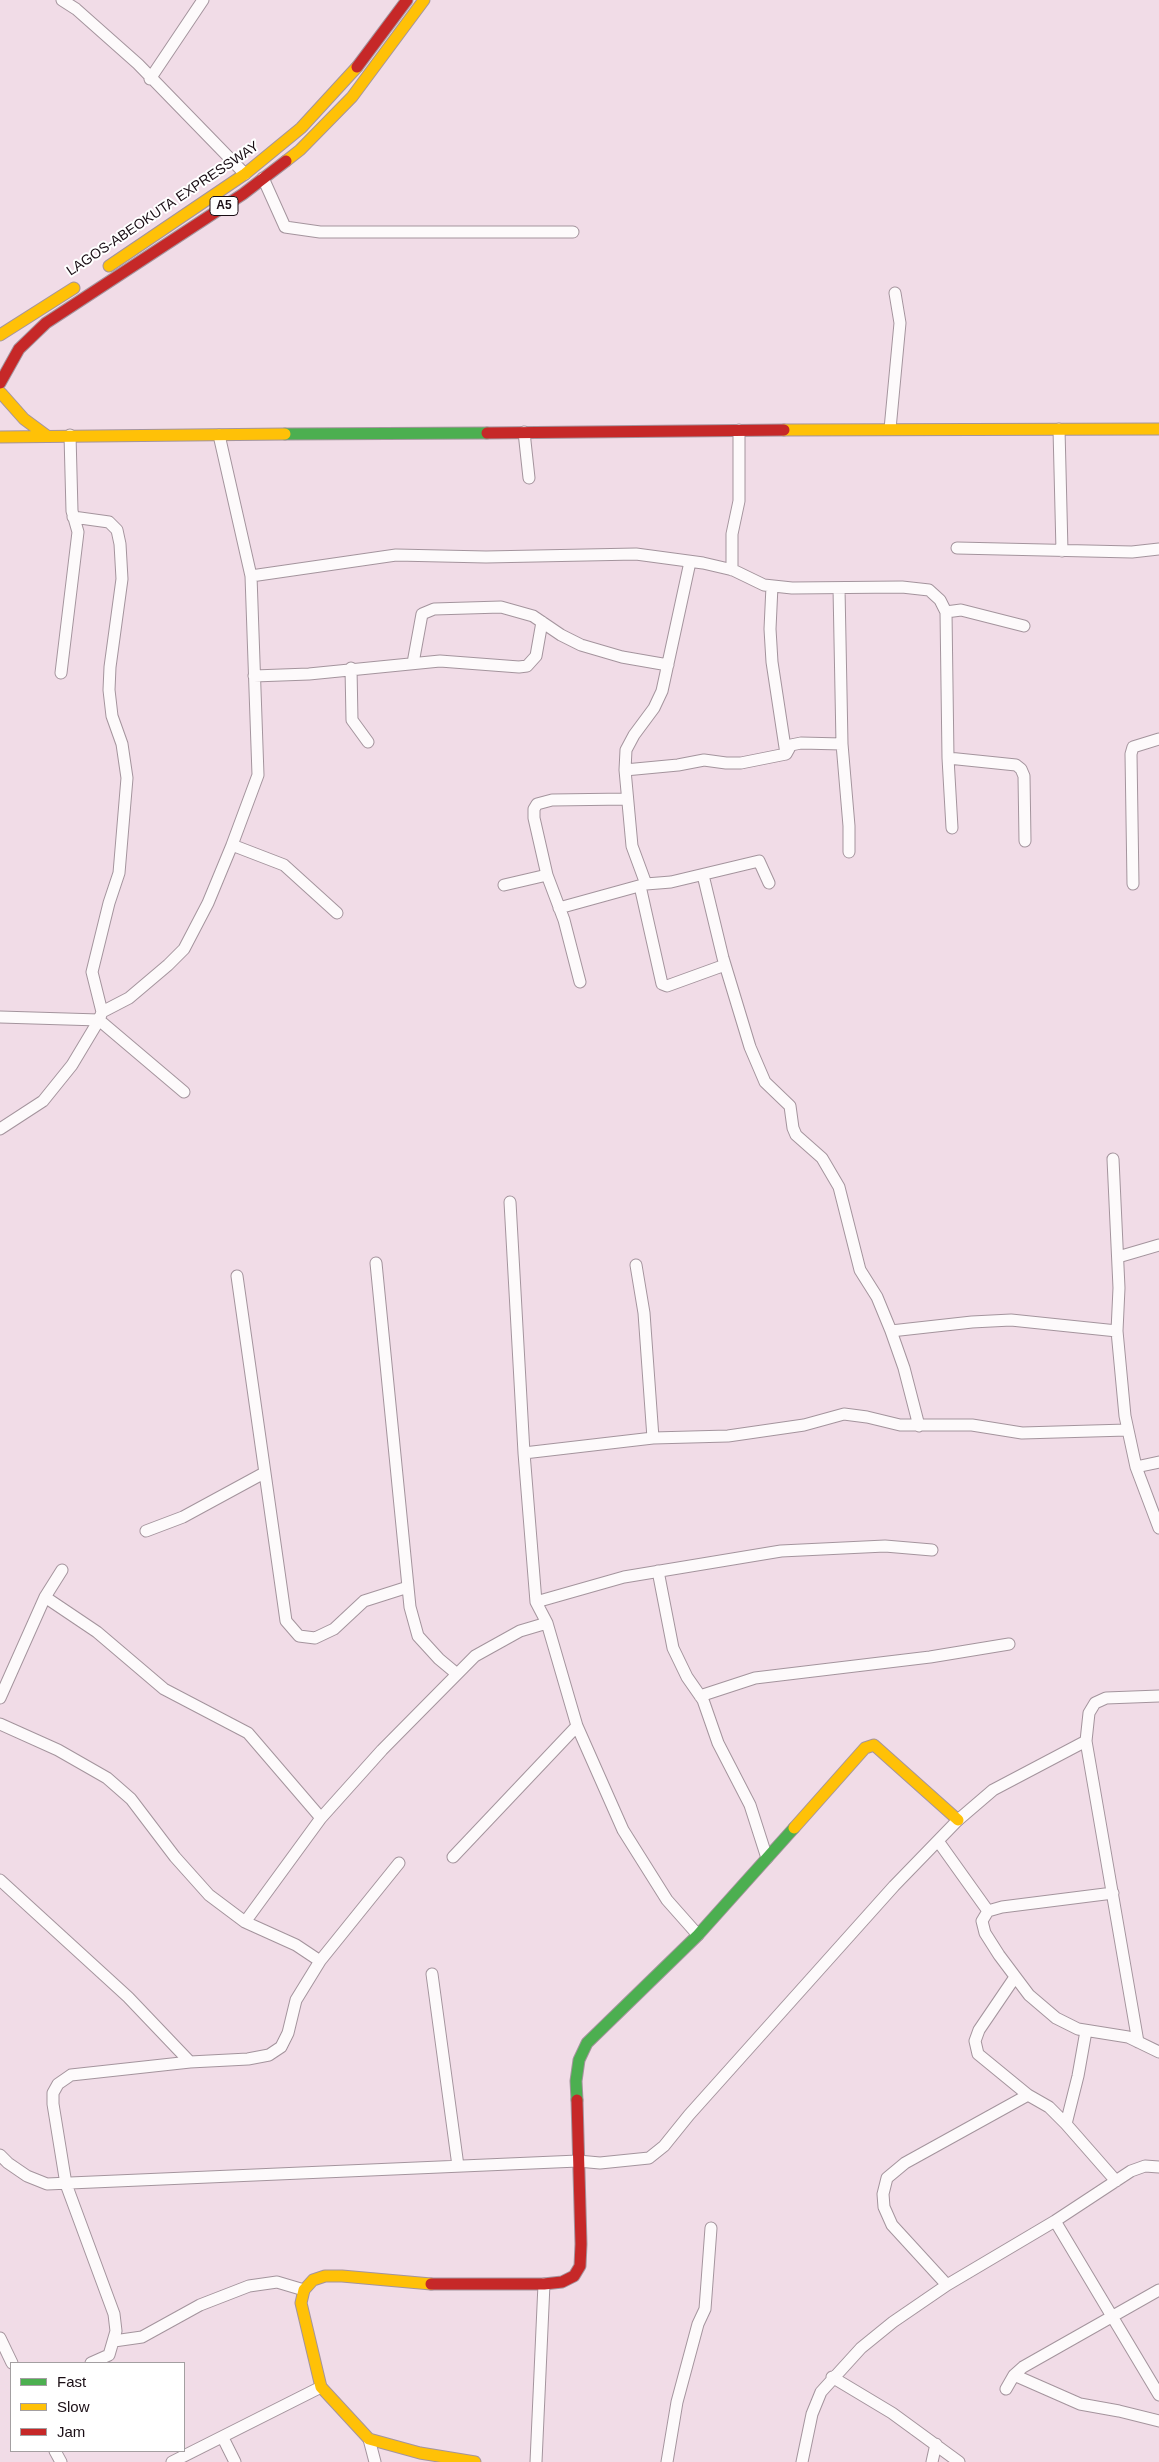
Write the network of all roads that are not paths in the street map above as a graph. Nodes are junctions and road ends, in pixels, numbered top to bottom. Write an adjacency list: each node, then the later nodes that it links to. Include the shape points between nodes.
1 (62, 0): 5 (street)
2 (203, 0): 6 (street)
3 (407, 0): 7 (main road, LAGOS-ABEOKUTA EXPRESSWAY / A5, via 354,71 326,102 274,152)
4 (424, 0): 8 (main road, A5, via 352,97 300,150)
5 (79, 4): 6 (street)
6 (150, 79): 7 (street)
7 (245, 174): 11 (main road, LAGOS-ABEOKUTA EXPRESSWAY / A5)
8 (263, 178): 9 (street, via 285,227 320,232); 12 (main road, A5, via 46,323 19,349)
9 (573, 232)
10 (895, 294): 13 (street, via 900,323)
11 (0, 336)
12 (0, 392): 20 (main road, via 24,419)
13 (890, 429): 14 (main road); 16 (main road)
14 (1060, 429): 15 (main road); 26 (street)
15 (1159, 429)
16 (740, 430): 17 (main road); 28 (street, via 739,501 732,534)
17 (524, 432): 19 (main road); 22 (street)
18 (70, 435): 19 (main road); 20 (main road); 23 (street)
19 (219, 435): 29 (street)
20 (47, 436): 21 (main road)
21 (0, 437)
22 (528, 478)
23 (73, 517): 38 (street, via 78,532); 61 (street, via 109,522 118,530 122,579 109,690 127,778 119,873 92,972)
24 (957, 548): 26 (street)
25 (1159, 550): 26 (street)
26 (1062, 551)
27 (690, 562): 28 (street); 29 (street, via 636,554 396,555); 36 (street)
28 (732, 570): 30 (street)
29 (251, 576): 39 (street)
30 (772, 586): 31 (street); 43 (street, via 772,662)
31 (839, 588): 32 (street, via 929,590 940,600); 42 (street)
32 (946, 612): 34 (street, via 961,610); 44 (street)
33 (542, 622): 35 (street, via 536,656 527,666 440,661); 35 (street, via 501,606 426,611 419,620); 36 (street, via 581,645 622,657)
34 (1024, 626)
35 (413, 663): 37 (street)
36 (668, 665): 45 (street, via 654,708 626,750)
37 (351, 668): 39 (street, via 309,674); 41 (street, via 352,720)
38 (62, 673)
39 (254, 676): 49 (street, via 258,775)
40 (1159, 739): 54 (street, via 1134,747 1131,754)
41 (368, 742)
42 (842, 744): 43 (street, via 801,743 791,745); 50 (street)
43 (786, 754): 45 (street, via 742,763 704,760)
44 (948, 758): 47 (street); 48 (street, via 1021,769 1024,776)
45 (625, 770): 46 (street)
46 (627, 799): 51 (street, via 552,800 537,804 534,818); 56 (street, via 632,846)
47 (952, 828)
48 (1025, 841)
49 (232, 845): 58 (street, via 284,865); 61 (street, via 208,903 184,949 129,998)
50 (849, 852)
51 (547, 875): 55 (street); 57 (street)
52 (703, 875): 53 (street, via 759,861); 56 (street); 59 (street)
53 (769, 883)
54 (1132, 884)
55 (504, 885)
56 (643, 885): 57 (street); 59 (street, via 662,984 666,986)
57 (560, 908): 60 (street)
58 (337, 913)
59 (726, 965): 73 (street, via 762,1076 790,1106 796,1135 822,1158 839,1187 860,1270)
60 (580, 982)
61 (100, 1016): 62 (street); 63 (street); 64 (street, via 72,1065 43,1101)
62 (0, 1017)
63 (184, 1092)
64 (0, 1129)
65 (1113, 1159): 68 (street)
66 (510, 1202): 77 (street)
67 (1159, 1245): 68 (street)
68 (1118, 1257): 72 (street)
69 (376, 1263): 86 (street)
70 (636, 1265): 76 (street, via 644,1313)
71 (237, 1276): 80 (street)
72 (1117, 1331): 73 (street, via 1011,1320); 75 (street)
73 (892, 1332): 74 (street)
74 (919, 1426): 75 (street, via 972,1425 1022,1433); 76 (street, via 844,1414 773,1431)
75 (1127, 1430): 79 (street)
76 (653, 1438): 77 (street)
77 (524, 1453): 88 (street)
78 (1159, 1462): 79 (street)
79 (1136, 1467): 81 (street)
80 (264, 1473): 82 (street, via 183,1517); 86 (street, via 286,1621 298,1636 315,1638 322,1635 334,1629 364,1601)
81 (1159, 1528)
82 (146, 1531)
83 (932, 1550): 85 (street, via 885,1546 807,1548)
84 (62, 1570): 87 (street)
85 (658, 1570): 88 (street); 92 (street, via 673,1648)
86 (408, 1587): 91 (street, via 418,1636)
87 (45, 1597): 94 (street); 98 (street, via 98,1632 164,1689 248,1733)
88 (536, 1602): 89 (street)
89 (547, 1624): 91 (street, via 520,1631 493,1644 474,1656); 96 (street)
90 (1009, 1644): 92 (street, via 755,1678)
91 (457, 1674): 98 (street)
92 (700, 1696): 102 (street, via 718,1743 750,1805)
93 (1159, 1696): 97 (street, via 1106,1698 1095,1703 1089,1713)
94 (0, 1698)
95 (0, 1724): 107 (street, via 58,1750 107,1778 131,1800 209,1895)
96 (577, 1726): 101 (street); 108 (street, via 623,1830 667,1900)
97 (1086, 1741): 99 (street, via 993,1790); 105 (street)
98 (321, 1818): 107 (street)
99 (958, 1820): 100 (street); 102 (main road, via 874,1745 856,1757)
100 (938, 1841): 106 (street); 119 (street, via 894,1886 664,2146 649,2158 600,2163)
101 (454, 1857)
102 (767, 1858): 108 (main road)
103 (399, 1863): 109 (street)
104 (0, 1880): 115 (street, via 128,1997)
105 (1113, 1893): 106 (street); 113 (street)
106 (988, 1911): 111 (street, via 982,1921 986,1933)
107 (245, 1922): 109 (street, via 296,1945)
108 (698, 1935): 119 (main road, via 587,2043 576,2081)
109 (320, 1961): 115 (street, via 296,2000 281,2047 269,2055 248,2059)
110 (432, 1974): 120 (street)
111 (1015, 1977): 112 (street, via 1029,1995 1056,2018); 116 (street, via 979,2030 975,2048 983,2060)
112 (1086, 2031): 113 (street, via 1128,2037); 117 (street)
113 (1138, 2042): 114 (street)
114 (1159, 2052)
115 (190, 2062): 123 (street, via 71,2075 58,2084 53,2093 53,2104)
116 (1028, 2095): 117 (street, via 1049,2107); 127 (street, via 905,2164 887,2178 884,2207 892,2225)
117 (1066, 2124): 122 (street)
118 (0, 2155): 123 (street, via 27,2176 47,2184)
119 (578, 2161): 120 (street); 126 (main road, via 580,2266 574,2276 562,2282)
120 (458, 2166): 123 (street)
121 (1159, 2167): 122 (street, via 1145,2166)
122 (1116, 2181): 124 (street)
123 (66, 2184): 132 (street, via 114,2314)
124 (1055, 2221): 127 (street); 130 (street)
125 (710, 2228): 149 (street, via 705,2309 677,2402)
126 (544, 2284): 128 (main road, via 430,2284 325,2276 313,2280); 148 (street)
127 (947, 2285): 136 (street, via 860,2348)
128 (304, 2290): 132 (street, via 277,2282 249,2286 200,2305 142,2337); 137 (main road, via 301,2302)
129 (1159, 2290): 130 (street)
130 (1111, 2317): 135 (street); 139 (street)
131 (0, 2338): 133 (street)
132 (114, 2340): 134 (street, via 109,2356)
133 (12, 2362)
134 (94, 2362)
135 (1014, 2375): 138 (street); 140 (street, via 1080,2404)
136 (832, 2378): 143 (street, via 892,2413); 150 (street, via 821,2392 812,2414)
137 (321, 2387): 141 (street); 142 (main road)
138 (1006, 2389)
139 (1159, 2395)
140 (1159, 2421)
141 (224, 2438): 144 (street); 145 (street)
142 (368, 2438): 146 (street); 147 (main road, via 420,2453)
143 (936, 2444): 151 (street); 152 (street)
144 (172, 2462)
145 (235, 2462)
146 (375, 2462)
147 (475, 2462)
148 (536, 2462)
149 (667, 2462)
150 (802, 2462)
151 (932, 2462)
152 (959, 2462)

